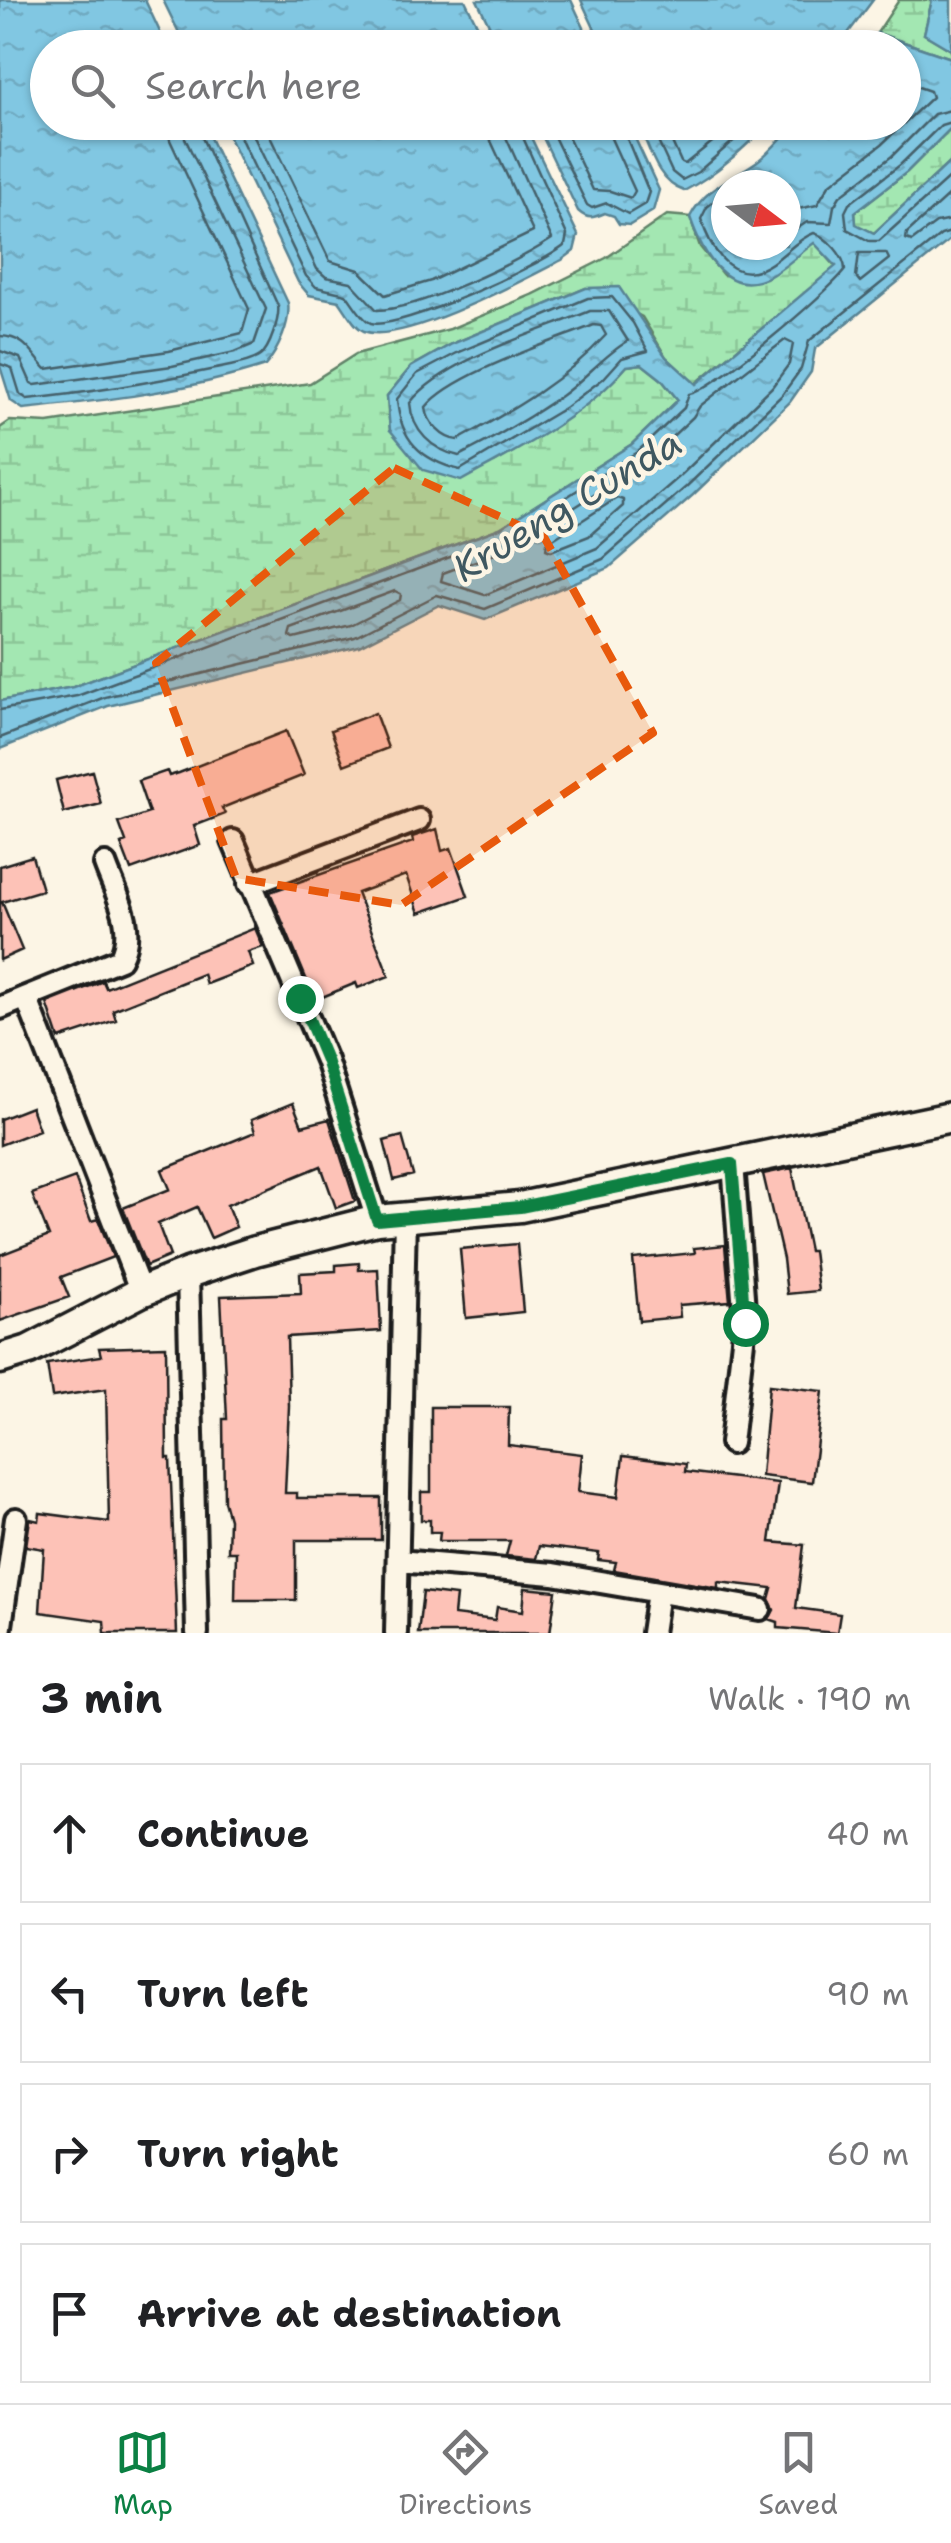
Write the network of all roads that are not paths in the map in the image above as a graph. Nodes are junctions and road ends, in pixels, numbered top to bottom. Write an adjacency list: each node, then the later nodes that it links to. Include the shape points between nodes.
1 (419, 820): 4 (street)
2 (233, 841): 4 (street)
3 (104, 864): 5 (street, via 128,928 120,959)
4 (249, 884): 9 (street)
5 (26, 997): 6 (street); 11 (street)
6 (0, 1008)
7 (951, 1118): 8 (street)
8 (732, 1164): 9 (street, via 520,1207); 13 (street, via 745,1323)
9 (391, 1218): 10 (street); 15 (street)
10 (188, 1273): 11 (street); 19 (street)
11 (142, 1292): 12 (street)
12 (0, 1359)
13 (731, 1443)
14 (16, 1519): 18 (street)
15 (398, 1561): 16 (street, via 553,1574); 20 (street)
16 (658, 1592): 17 (street); 21 (street)
17 (760, 1610)
18 (0, 1633)
19 (197, 1633)
20 (396, 1633)
21 (652, 1633)

